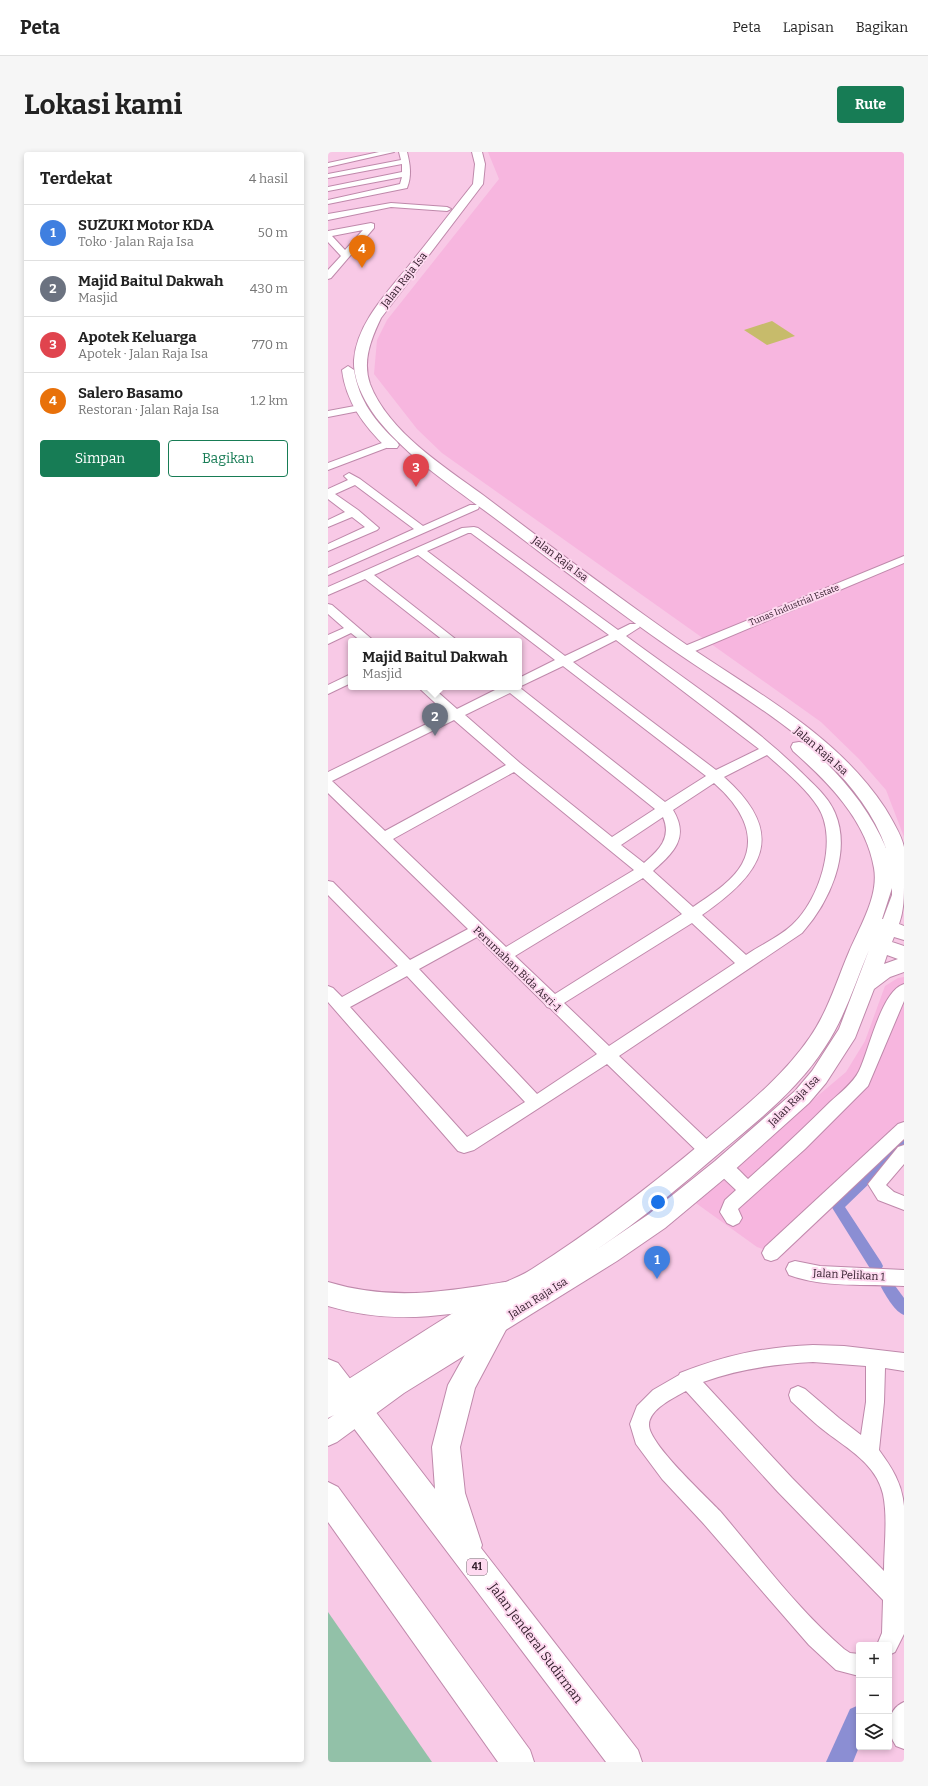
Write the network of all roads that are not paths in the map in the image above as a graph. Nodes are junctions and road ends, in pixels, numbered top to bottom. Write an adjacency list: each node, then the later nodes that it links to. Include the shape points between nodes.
1 (390, 152): 5 (street)
2 (403, 152): 4 (street)
3 (477, 152): 21 (main road, Jalan Raja Isa, via 480,164 478,184 375,317)
4 (406, 161): 7 (street); 8 (street)
5 (328, 165)
6 (469, 168): 13 (main road, Jalan Raja Isa, via 465,185)
7 (406, 173): 10 (street); 11 (street, via 403,186)
8 (328, 176)
9 (328, 180): 10 (street)
10 (332, 188): 11 (street)
11 (347, 198): 12 (street)
12 (328, 202)
13 (447, 209): 14 (street, via 391,205); 21 (main road, Jalan Raja Isa, via 384,289 353,334)
14 (328, 217)
15 (352, 228): 16 (street); 17 (street); 17 (street, via 371,226)
16 (328, 234)
17 (362, 236): 19 (street)
18 (328, 237): 19 (street)
19 (345, 255): 20 (street)
20 (328, 275)
21 (354, 367): 22 (main road, Jalan Raja Isa, via 351,388); 46 (main road, Jalan Raja Isa, via 373,404 406,442)
22 (360, 408): 23 (street); 24 (main road, Jalan Raja Isa)
23 (328, 414)
24 (390, 443): 25 (street); 27 (main road, Jalan Raja Isa)
25 (328, 467)
26 (328, 493): 28 (street); 32 (street, via 353,478)
27 (474, 507): 32 (street); 40 (main road, Jalan Raja Isa)
28 (354, 512): 30 (street); 31 (street)
29 (384, 523): 31 (street)
30 (328, 524)
31 (373, 528): 33 (street)
32 (422, 530): 36 (street)
33 (328, 548)
34 (420, 551): 37 (street); 42 (street, via 466,530 474,530); 47 (street)
35 (904, 559): 46 (street, Tunas Industrial Estate)
36 (328, 572)
37 (366, 574): 38 (street); 44 (street)
38 (328, 591)
39 (328, 608): 41 (street)
40 (634, 627): 42 (street); 46 (main road, Jalan Raja Isa)
41 (353, 628): 43 (street); 45 (street)
42 (616, 634): 47 (street); 57 (street)
43 (365, 638)
44 (448, 638)
45 (328, 640)
46 (679, 653): 55 (main road, Jalan Raja Isa); 66 (main road, Jalan Raja Isa, via 733,683 798,730 840,766 854,780 882,818 900,856)
47 (564, 662): 49 (street); 59 (street)
48 (348, 680): 50 (street)
49 (522, 682)
50 (328, 690)
51 (428, 690): 54 (street)
52 (505, 690): 54 (street)
53 (515, 690): 62 (street)
54 (456, 714): 58 (street); 60 (street)
55 (755, 714)
56 (786, 737): 70 (main road, Jalan Raja Isa, via 814,759 840,786 877,846 883,868)
57 (769, 749): 59 (street); 73 (street, via 787,764 823,803 830,816 833,838 832,861 819,902 804,922)
58 (515, 766): 63 (street); 64 (street)
59 (715, 776): 62 (street); 68 (street, via 732,791 750,817 754,835 753,850 750,864 741,877)
60 (328, 778)
61 (328, 785): 63 (street, Perumahan Bida Asri-1)
62 (666, 810): 64 (street); 65 (street, via 673,825 672,842)
63 (384, 838): 69 (street, Perumahan Bida Asri-1)
64 (610, 845): 65 (street)
65 (644, 871): 68 (street); 72 (street)
66 (903, 873): 70 (main road, Jalan Raja Isa, via 901,895)
67 (328, 886): 75 (street)
68 (694, 915): 73 (street); 79 (street)
69 (478, 930): 72 (street, Perumahan Bida Asri-1); 75 (street)
70 (882, 934): 71 (main road); 76 (main road, Jalan Raja Isa); 84 (main road, Jalan Raja Isa, via 818,1043 794,1074)
71 (904, 953)
72 (504, 956): 79 (street, Perumahan Bida Asri-1)
73 (745, 963): 81 (street)
74 (904, 964): 76 (main road, via 883,972)
75 (409, 968): 80 (street); 82 (street)
76 (867, 984): 86 (main road, Jalan Raja Isa, via 848,1032 819,1077 802,1097)
77 (328, 992): 80 (street)
78 (901, 1000): 87 (street, via 870,1069 862,1081 800,1144)
79 (552, 1003): 81 (street, Perumahan Bida Asri-1)
80 (340, 1005): 82 (street, via 464,1146)
81 (607, 1055): 82 (street); 84 (street, Perumahan Bida Asri-1)
82 (536, 1103)
83 (904, 1129): 90 (street)
84 (708, 1151): 94 (main road, Jalan Raja Isa, via 596,1239 515,1291)
85 (904, 1152): 88 (street, via 877,1184 887,1197)
86 (723, 1167): 87 (street); 95 (main road, Jalan Raja Isa, via 656,1221 609,1254)
87 (747, 1189): 89 (street, via 730,1207 729,1212)
88 (904, 1203)
89 (733, 1218)
90 (772, 1253)
91 (795, 1269): 92 (street, Jalan Pelikan 1, via 820,1274)
92 (904, 1278)
93 (328, 1294): 94 (highway, via 374,1306 402,1307 435,1305)
94 (505, 1294): 100 (main road, Jalan Raja Isa)
95 (496, 1324): 100 (main road, Jalan Raja Isa, via 396,1385); 104 (highway, via 462,1385 446,1447 450,1493)
96 (876, 1358): 97 (street); 98 (street, via 842,1354 778,1355 724,1365); 102 (street, via 875,1402)
97 (904, 1362)
98 (687, 1380): 105 (street); 107 (street, via 659,1396 643,1413 640,1422 641,1435 742,1555 813,1634 846,1663)
99 (798, 1395): 102 (street, via 832,1425)
100 (340, 1396): 101 (main road, Jalan Raja Isa); 104 (highway, Jalan Jenderal Sudirman / 41)
101 (328, 1434)
102 (869, 1452): 105 (street, via 888,1479 894,1495)
103 (328, 1497): 110 (highway)
104 (472, 1560): 111 (highway, Jalan Jenderal Sudirman / 41)
105 (893, 1595): 106 (street, via 893,1634)
106 (889, 1642)
107 (856, 1665)
108 (904, 1713): 109 (street, via 898,1722)
109 (904, 1738)
110 (518, 1762)
111 (626, 1762)

